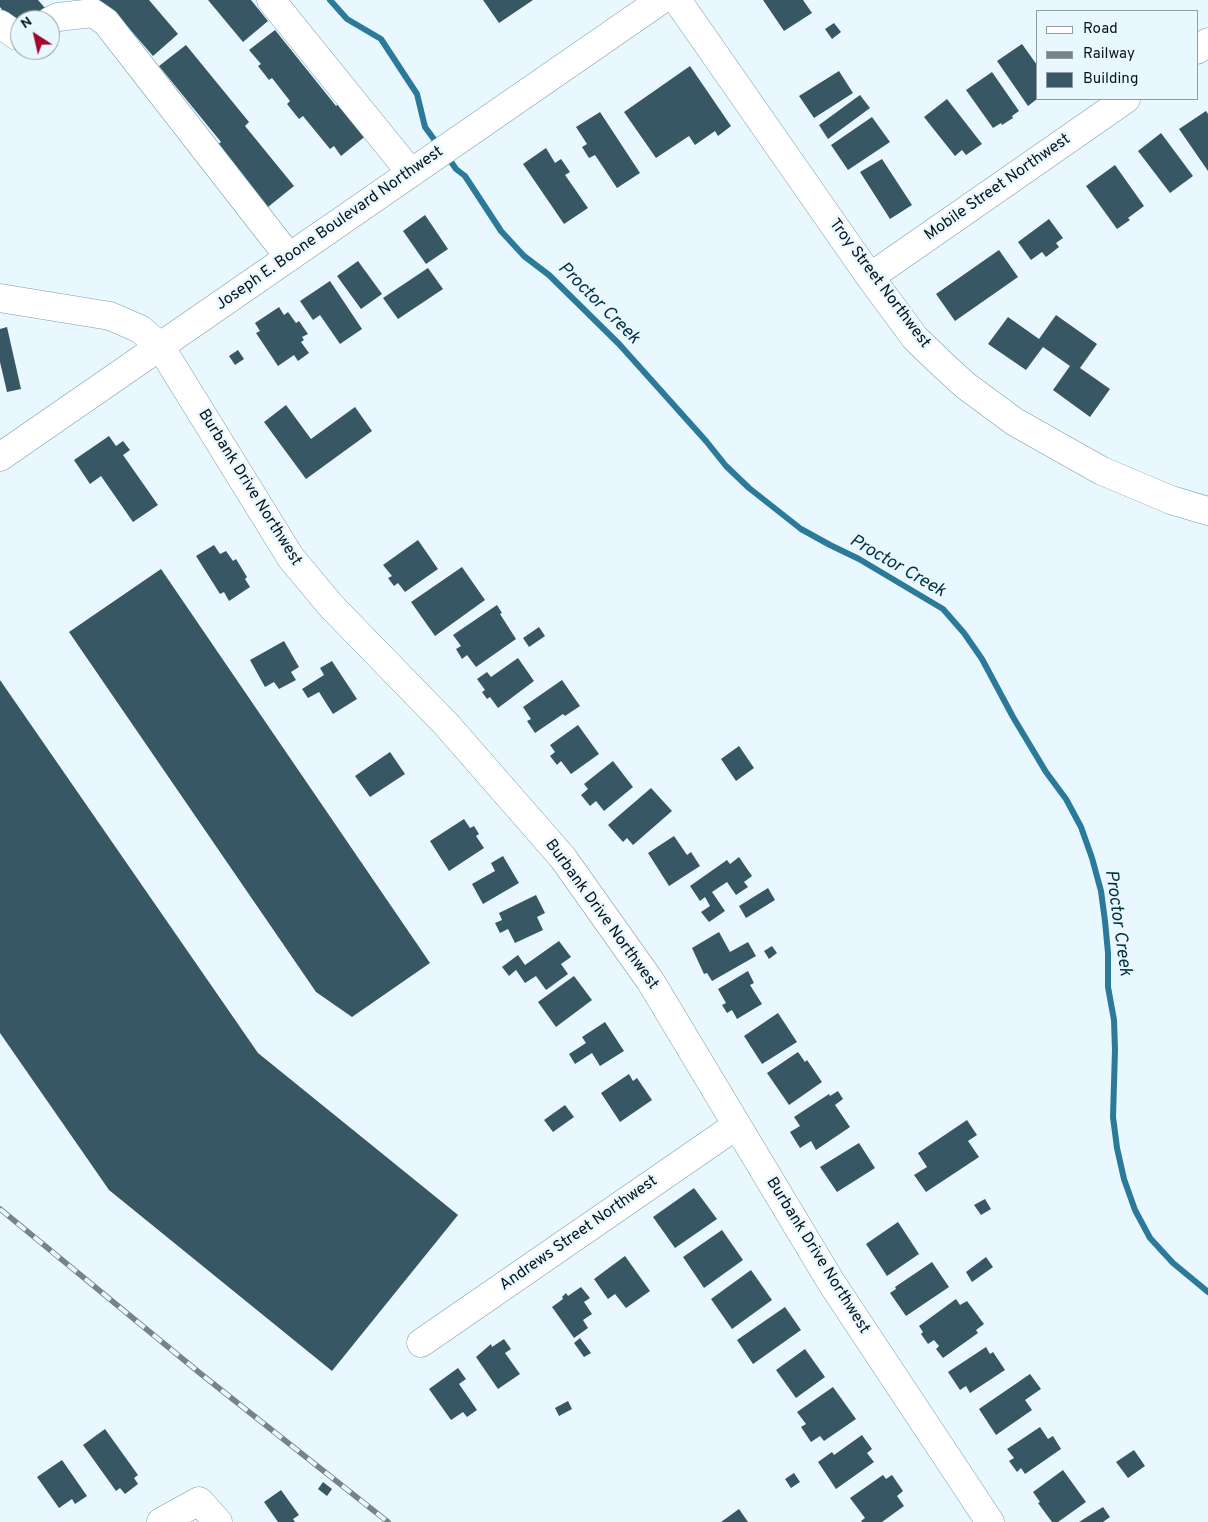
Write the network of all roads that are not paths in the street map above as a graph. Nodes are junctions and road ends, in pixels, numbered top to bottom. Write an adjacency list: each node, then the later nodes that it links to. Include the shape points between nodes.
1 (271, 0): 7 (street)
2 (661, 0): 7 (street, Joseph E. Boone Boulevard Northwest)
3 (678, 0): 9 (street, Troy Street Northwest)
4 (88, 7): 5 (street); 8 (street, via 106,22)
5 (60, 17)
6 (1125, 100): 9 (street, Mobile Street Northwest)
7 (419, 167): 8 (street, Joseph E. Boone Boulevard Northwest)
8 (289, 257): 11 (street, Joseph E. Boone Boulevard Northwest)
9 (870, 277): 13 (street, Troy Street Northwest, via 915,338 966,386 1015,422 1102,471 1171,500)
10 (0, 298): 11 (street, Burbank Drive Northwest, via 110,316 140,328)
11 (160, 346): 12 (street, Joseph E. Boone Boulevard Northwest); 14 (street, Burbank Drive Northwest, via 291,558 332,607 446,724 563,858 652,982)
12 (0, 457)
13 (1208, 511)
14 (737, 1126): 15 (street, Andrews Street Northwest); 18 (street, Burbank Drive Northwest, via 831,1282)
15 (421, 1344)
16 (160, 1522): 17 (street, via 199,1501)
17 (218, 1522)
18 (990, 1522)

